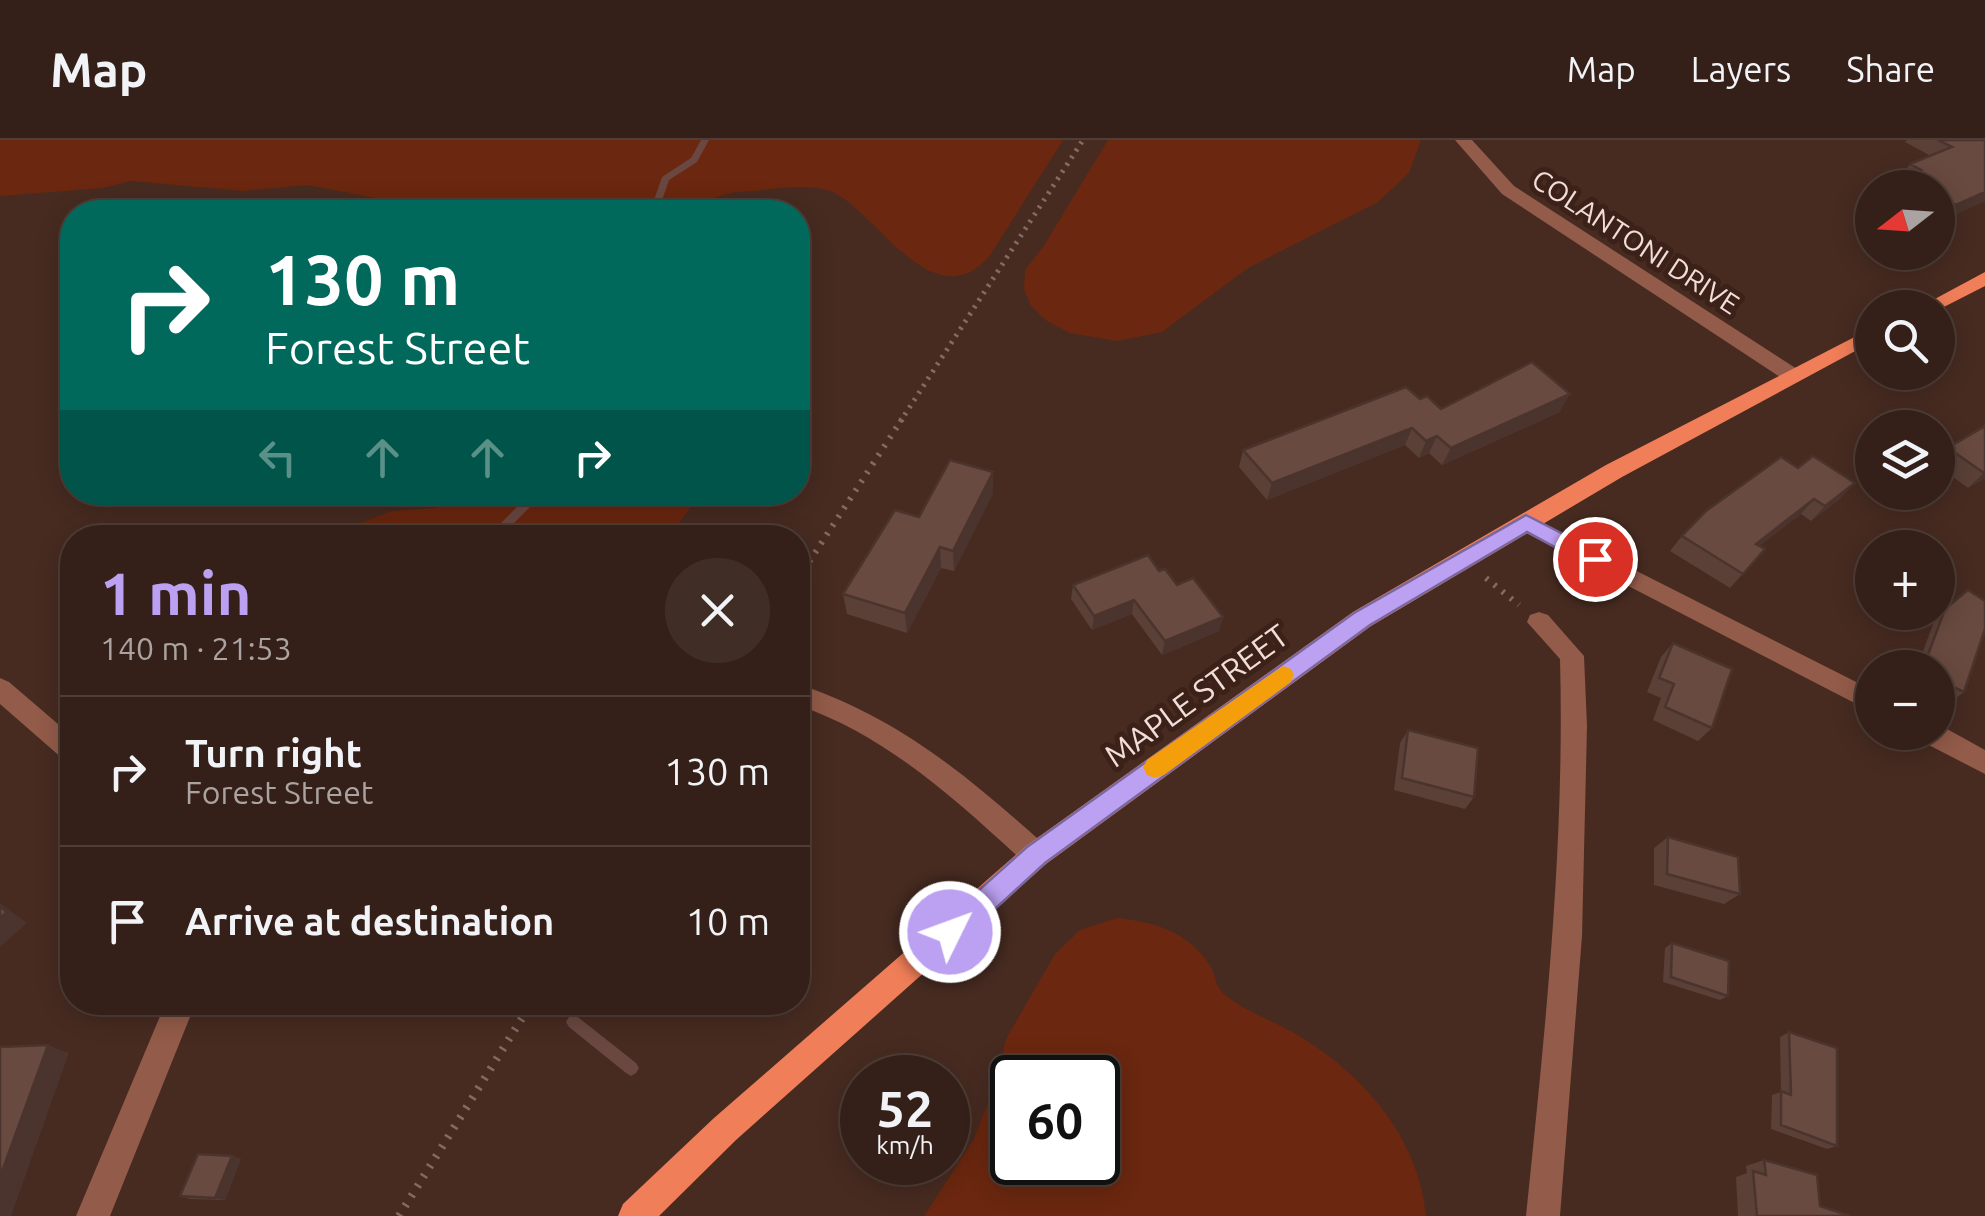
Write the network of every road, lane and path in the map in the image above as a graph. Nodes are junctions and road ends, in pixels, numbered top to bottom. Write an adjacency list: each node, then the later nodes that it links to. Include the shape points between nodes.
1 (1082, 140): 9 (path)
2 (1464, 140): 6 (street, COLANTONI DRIVE, via 1508,190)
3 (1985, 278): 4 (main road)
4 (1955, 294)
5 (1855, 342): 6 (main road, MAPLE STREET)
6 (1790, 374): 7 (main road, MAPLE STREET)
7 (1526, 523): 8 (main road, MAPLE STREET); 12 (street)
8 (1464, 559): 10 (path); 17 (main road, MAPLE STREET, via 1362,619)
9 (810, 560)
10 (1539, 622): 23 (street, via 1572,656 1576,727 1566,964)
11 (0, 689): 14 (street)
12 (1855, 693)
13 (810, 698): 17 (street, via 913,747)
14 (60, 740)
15 (1955, 747): 16 (street)
16 (1985, 764)
17 (1036, 855): 22 (main road, MAPLE STREET)
18 (176, 1015): 20 (street)
19 (524, 1015): 21 (path)
20 (94, 1216)
21 (399, 1216)
22 (635, 1216)
23 (1543, 1216)

